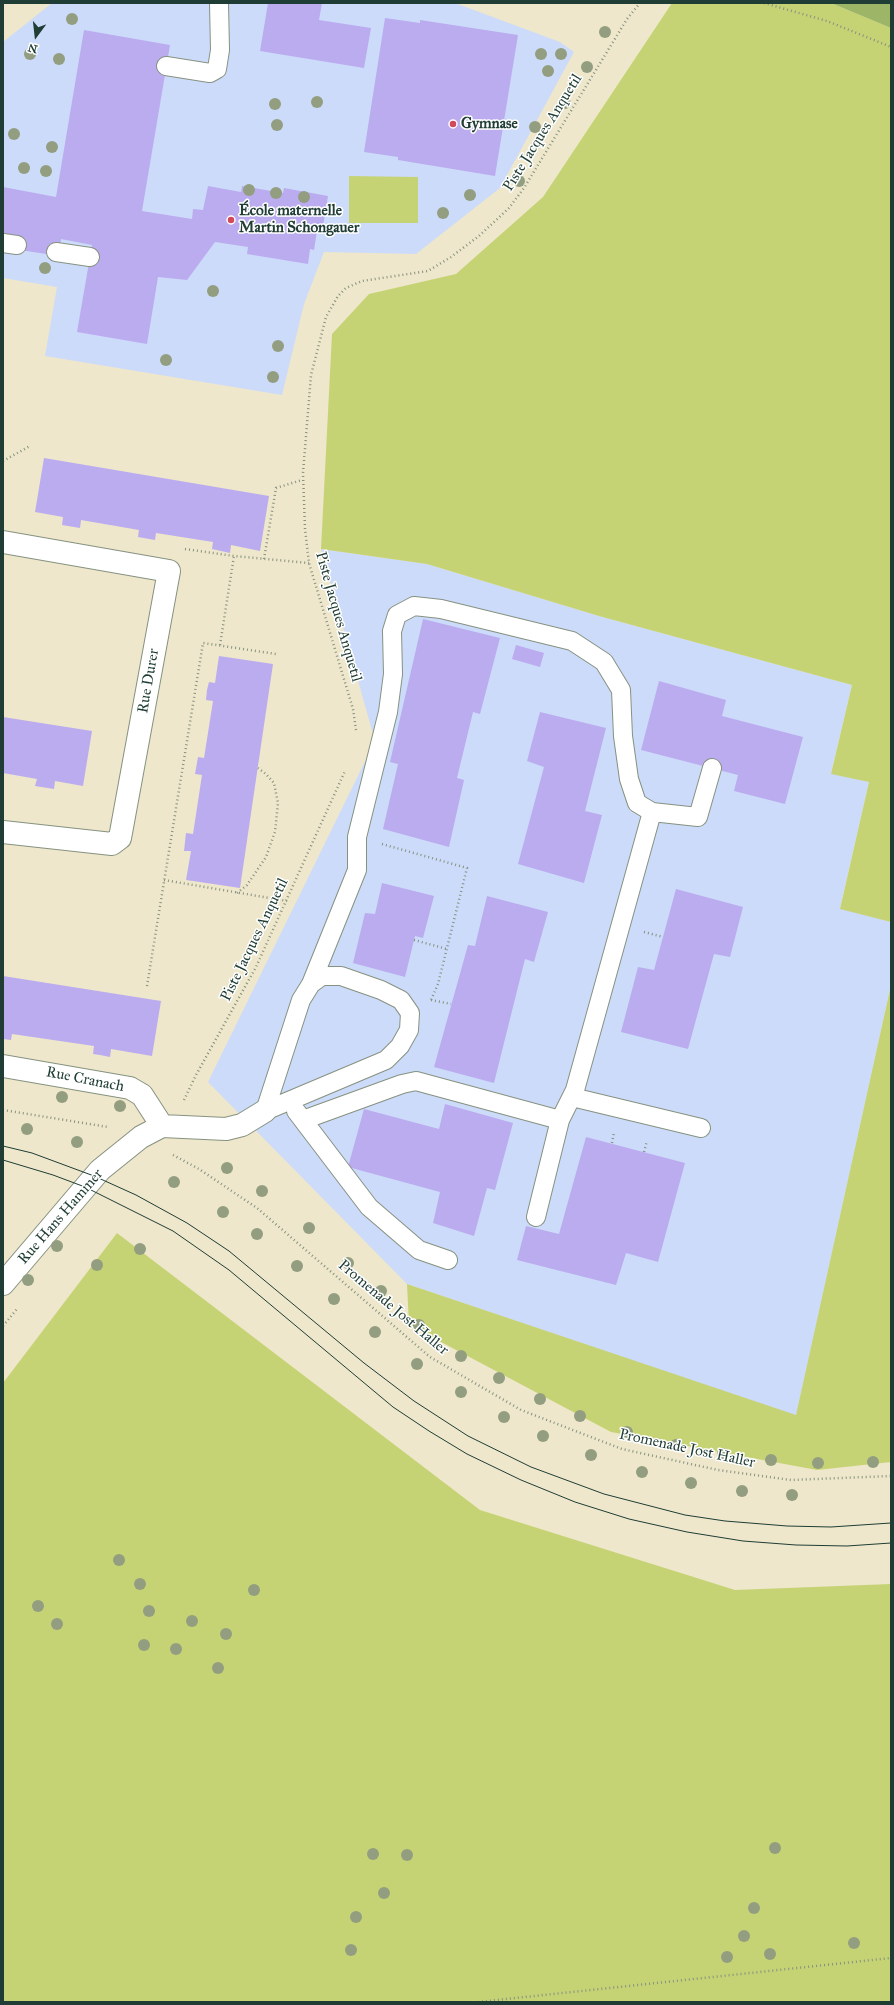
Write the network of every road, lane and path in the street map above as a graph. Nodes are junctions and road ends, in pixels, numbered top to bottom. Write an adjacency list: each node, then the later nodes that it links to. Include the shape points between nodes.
1 (219, 3): 5 (lane, via 220,50 216,69 210,73)
2 (640, 3): 10 (path, Piste Jacques Anquetil, via 509,208 479,236 428,271 362,281 346,288 338,296 326,317 311,375)
3 (764, 3): 4 (path, via 827,21)
4 (891, 47)
5 (166, 66)
6 (56, 252): 7 (lane)
7 (90, 257)
8 (30, 446): 9 (path)
9 (3, 461)
10 (302, 480): 13 (path, via 276,488); 16 (path, Piste Jacques Anquetil, via 309,563 353,709)
11 (3, 542): 21 (street, Rue Durer, via 168,572 120,838 112,844)
12 (234, 556): 14 (path)
13 (264, 559)
14 (220, 645): 15 (path); 23 (path, via 203,643)
15 (276, 654)
16 (355, 735)
17 (348, 767): 25 (path, Piste Jacques Anquetil)
18 (258, 768): 24 (path, via 274,783 278,803 274,832 266,857 247,885)
19 (712, 768): 20 (lane, via 698,817)
20 (652, 812): 22 (lane, via 637,803 628,772 621,690 604,662 572,641 441,609 414,606 397,615 392,631 393,674 388,712); 34 (lane)
21 (3, 832)
22 (357, 837): 27 (path, via 467,868); 28 (lane, via 357,870)
23 (164, 880): 24 (path); 29 (path)
24 (237, 893): 25 (path)
25 (287, 901): 40 (path, Piste Jacques Anquetil, via 256,967 186,1097)
26 (414, 940): 27 (path)
27 (447, 949): 30 (path)
28 (311, 984): 32 (lane, via 322,976 342,976 401,1000); 37 (lane, via 301,1000)
29 (147, 986)
30 (431, 1000): 31 (path); 32 (path)
31 (451, 1004)
32 (410, 1013): 35 (lane, via 409,1030 400,1046 386,1060)
33 (3, 1066): 40 (street, Rue Cranach, via 130,1088 142,1095)
34 (572, 1097): 39 (lane); 41 (lane)
35 (287, 1102): 37 (lane); 38 (lane)
36 (3, 1110): 42 (path, Promenade Jost Haller, via 122,1129)
37 (265, 1111): 40 (street, via 242,1125 226,1129)
38 (304, 1120): 39 (lane, via 416,1081); 44 (lane, via 369,1207 419,1250)
39 (560, 1120): 43 (lane)
40 (162, 1126): 42 (street, Rue Hans Hammer)
41 (701, 1128)
42 (141, 1137): 45 (street, Rue Hans Hammer, via 94,1176); 46 (path, Promenade Jost Haller, via 199,1169 257,1208 430,1357 521,1410 622,1449 718,1470 791,1480)
43 (536, 1217)
44 (448, 1260)
45 (3, 1284)
46 (891, 1476)
47 (891, 1958): 48 (path)
48 (478, 2002)

